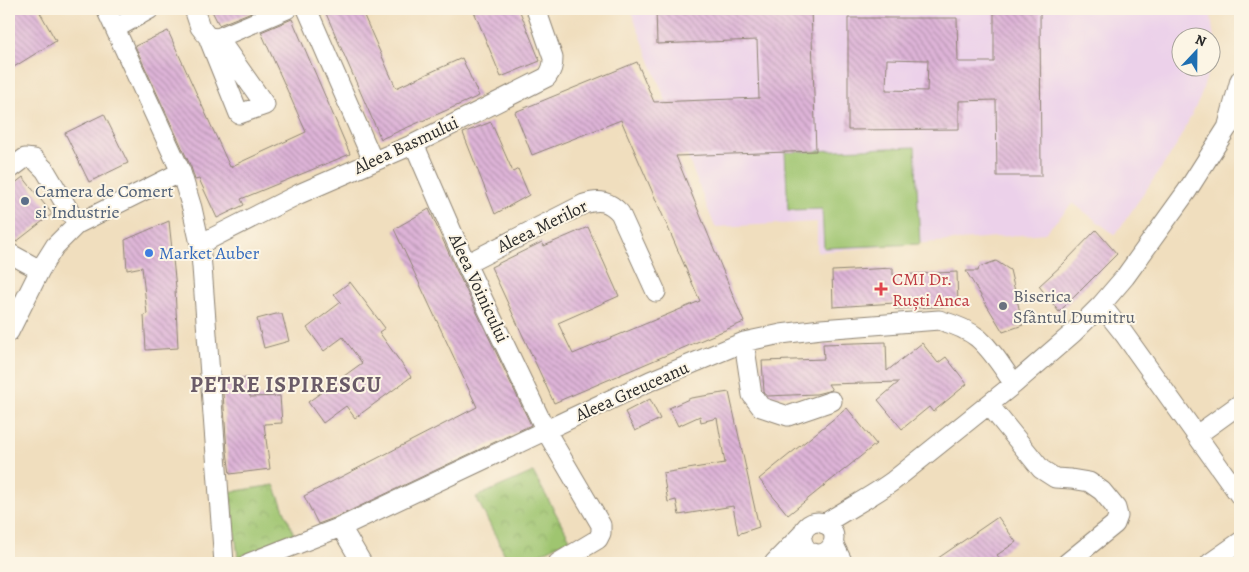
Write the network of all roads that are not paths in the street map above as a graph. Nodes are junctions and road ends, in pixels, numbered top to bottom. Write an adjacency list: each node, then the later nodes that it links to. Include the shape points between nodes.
1 (106, 9): 7 (street)
2 (150, 9): 7 (street)
3 (194, 9): 4 (street, via 200,27 213,37)
4 (287, 9)
5 (307, 9): 12 (street)
6 (536, 9): 11 (street, Aleea Basmului, via 553,58 552,70 546,77)
7 (116, 28): 14 (street)
8 (1240, 80): 10 (street)
9 (1240, 113): 10 (street)
10 (1227, 128): 21 (street, via 1126,277)
11 (414, 144): 12 (street, Aleea Basmului); 18 (street, Aleea Voinicului)
12 (373, 161): 16 (street, Aleea Basmului)
13 (9, 170): 15 (street, via 25,158 34,159 45,170)
14 (181, 172): 15 (street); 16 (street)
15 (77, 224): 19 (street, via 55,246)
16 (200, 244): 34 (street)
17 (9, 253): 19 (street)
18 (466, 264): 20 (street, Aleea Merilor, via 584,204 604,202 620,213); 28 (street, Aleea Voinicului)
19 (40, 270): 22 (street)
20 (656, 292)
21 (1101, 305): 24 (street); 29 (street)
22 (9, 332)
23 (744, 342): 24 (street, Aleea Greuceanu, via 820,329 940,320 977,337 994,354); 25 (street, via 752,395 761,407 788,416); 28 (street, Aleea Greuceanu, via 650,381)
24 (1014, 384): 27 (street)
25 (832, 401)
26 (1240, 404): 29 (street)
27 (989, 405): 33 (street, via 876,493); 41 (street, via 1041,469 1055,478 1088,482 1116,508 1115,524)
28 (546, 431): 31 (street, Aleea Greuceanu); 37 (street, Aleea Voinicului, via 601,526 598,539)
29 (1197, 435): 30 (street)
30 (1240, 496)
31 (342, 527): 35 (street, Aleea Greuceanu); 36 (street)
32 (1240, 542): 42 (street)
33 (825, 546): 38 (street, via 805,548 803,533); 39 (street); 40 (street)
34 (224, 563)
35 (249, 563)
36 (362, 563)
37 (558, 563)
38 (774, 563)
39 (791, 563)
40 (843, 563)
41 (1067, 563)
42 (1210, 563)

